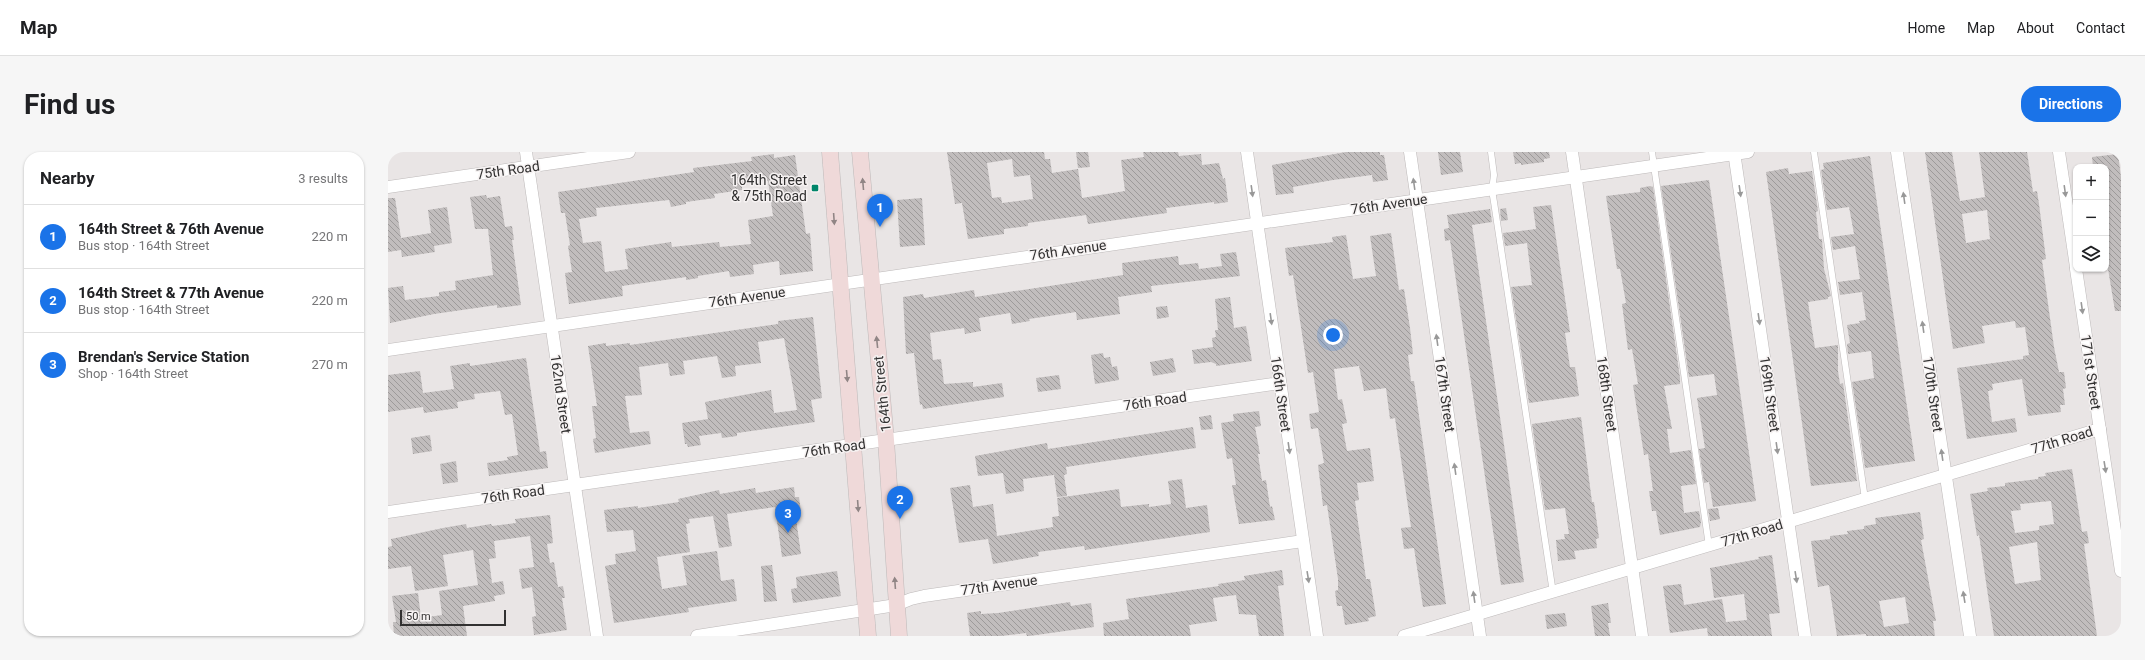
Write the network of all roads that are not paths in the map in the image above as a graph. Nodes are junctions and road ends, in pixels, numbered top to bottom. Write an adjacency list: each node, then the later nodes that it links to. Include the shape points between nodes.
1 (526, 152): 16 (street, 162nd Street)
2 (629, 152): 16 (street, 75th Road)
3 (830, 152): 25 (street, one-way to 25)
4 (860, 152): 24 (street, 164th Street, one-way to 4)
5 (1247, 152): 21 (street, 166th Street, one-way to 21)
6 (1410, 152): 20 (street, 167th Street, one-way to 6)
7 (1491, 152): 19 (lane, via 1494,175)
8 (1572, 152): 17 (street, 168th Street)
9 (1652, 152): 15 (lane)
10 (1748, 152): 14 (street, 76th Avenue)
11 (1814, 152): 34 (lane)
12 (1897, 152): 32 (street, 170th Street, one-way to 12)
13 (2059, 152): 22 (street, 171st Street, one-way to 22)
14 (1735, 153): 15 (street, 76th Avenue); 36 (street, 169th Street, one-way to 36)
15 (1654, 166): 17 (street, 76th Avenue); 38 (lane)
16 (528, 167): 18 (street, 75th Road); 26 (street, 162nd Street)
17 (1576, 177): 19 (street, 76th Avenue); 39 (street, 168th Street)
18 (388, 187)
19 (1492, 190): 20 (street, 76th Avenue); 41 (lane)
20 (1417, 200): 21 (street, 76th Avenue); 44 (street, 167th Street, one-way to 20)
21 (1257, 222): 24 (street, 76th Avenue); 28 (street, 166th Street, one-way to 28)
22 (2073, 248)
23 (2077, 272): 29 (street, 171st Street, one-way to 29)
24 (871, 278): 25 (street, 76th Avenue); 30 (street, 164th Street, one-way to 24)
25 (839, 283): 26 (street, 76th Avenue); 31 (street, one-way to 31)
26 (551, 326): 27 (street, 76th Avenue); 33 (street, 162nd Street)
27 (388, 350)
28 (1280, 383): 30 (street, 76th Road); 37 (street, 166th Street, one-way to 37)
29 (2100, 429): 32 (street, 77th Road); 40 (street, 171st Street, one-way to 40)
30 (886, 440): 31 (street, 76th Road); 42 (street, 164th Street, one-way to 30)
31 (853, 445): 33 (street, 76th Road); 43 (street, one-way to 43)
32 (1945, 475): 34 (street, 77th Road); 54 (street, 170th Street, one-way to 32)
33 (575, 485): 35 (street, 76th Road); 45 (street, 162nd Street)
34 (1866, 499): 36 (street, 77th Road)
35 (388, 512)
36 (1788, 522): 38 (street, 77th Road); 53 (street, 169th Street, one-way to 53)
37 (1303, 541): 42 (street, 77th Avenue, via 924,596); 49 (street, 166th Street, one-way to 49)
38 (1709, 546): 39 (street, 77th Road)
39 (1632, 569): 41 (street, 77th Road); 52 (street, 168th Street)
40 (2121, 571)
41 (1553, 593): 44 (street, 77th Road)
42 (896, 606): 43 (street, 77th Avenue); 48 (street, 164th Street)
43 (866, 610): 46 (street, 77th Avenue); 47 (street)
44 (1477, 616): 50 (street, 77th Road); 51 (street, 167th Street)
45 (597, 636)
46 (697, 636)
47 (868, 636)
48 (898, 636)
49 (1317, 636)
50 (1404, 636)
51 (1480, 636)
52 (1642, 636)
53 (1805, 636)
54 (1970, 636)

